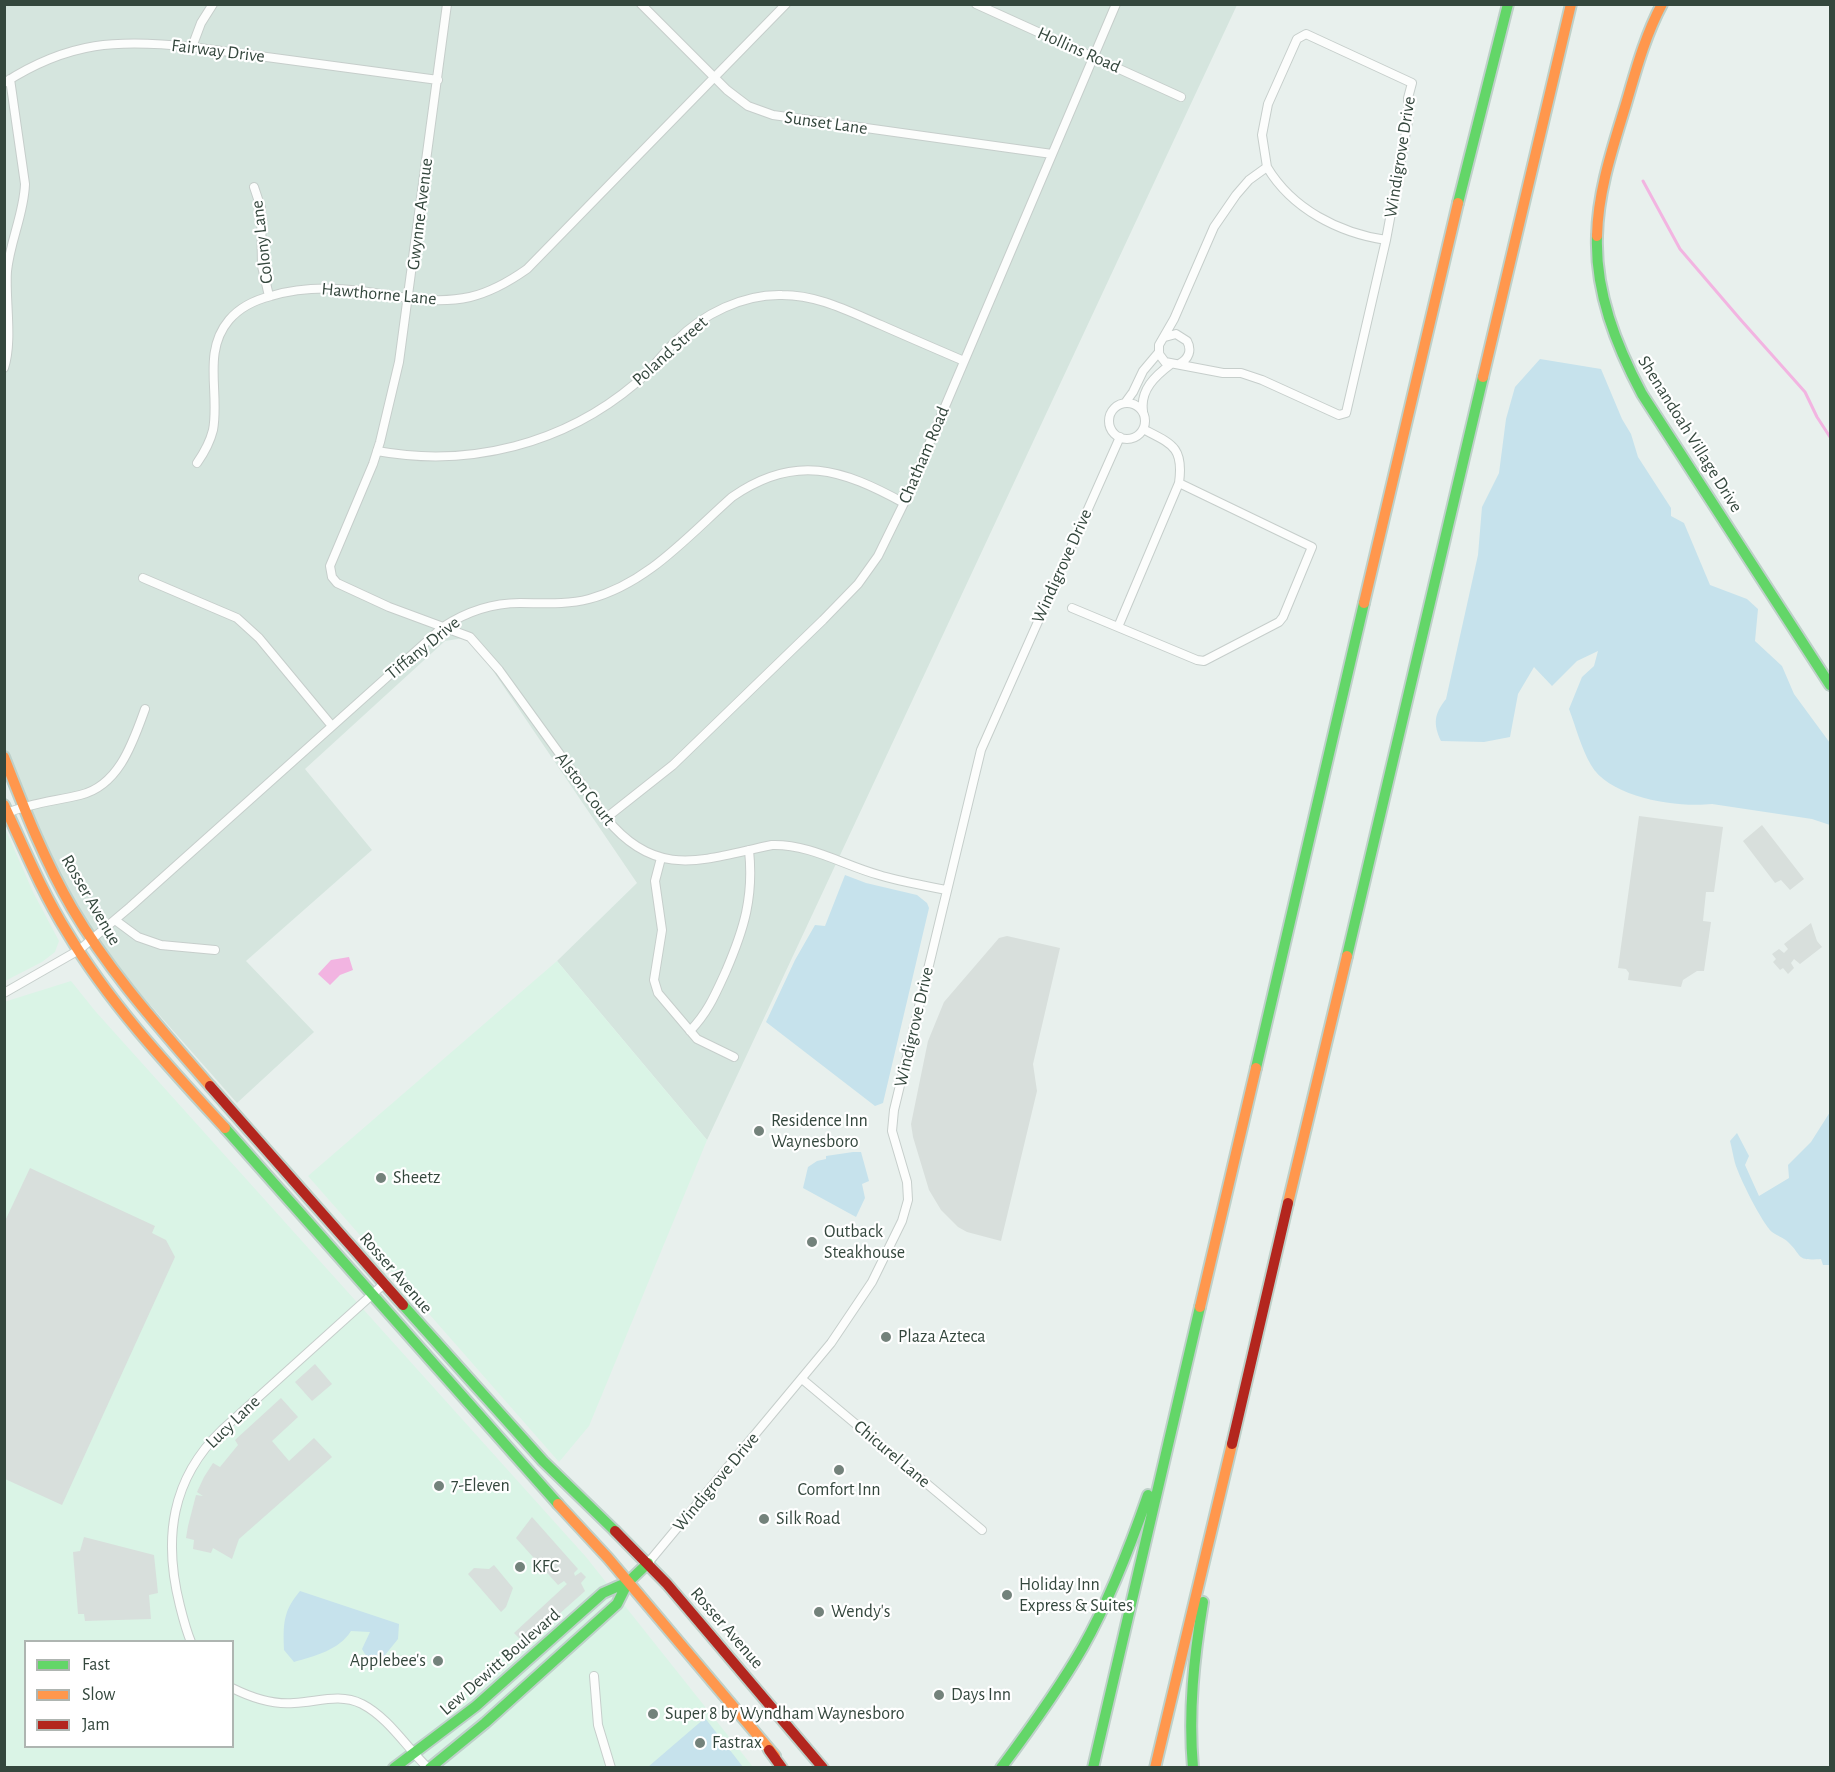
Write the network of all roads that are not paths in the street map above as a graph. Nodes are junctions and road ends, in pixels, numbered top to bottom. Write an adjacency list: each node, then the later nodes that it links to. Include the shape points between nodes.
1 (213, 4): 10 (street)
2 (447, 4): 13 (street, Gwynne Avenue)
3 (641, 4): 12 (street, Sunset Lane)
4 (786, 4): 12 (street, Hawthorne Lane)
5 (976, 4): 11 (street, Hollins Road)
6 (1116, 4): 11 (street, Chatham Road)
7 (1508, 4): 64 (main road, via 1451,232)
8 (1571, 4): 65 (main road)
9 (1662, 4): 44 (main road, Shenandoah Village Drive, via 1641,53 1603,184 1596,242 1602,295 1624,360 1638,387)
10 (192, 47): 13 (street, Fairway Drive); 14 (street, Fairway Drive, via 126,43 82,48 45,60)
11 (1094, 57): 15 (street, Hollins Road); 16 (street, Chatham Road)
12 (714, 78): 16 (street, Sunset Lane, via 748,106 773,115); 21 (street, Hawthorne Lane, via 527,269 493,289 468,297)
13 (438, 80): 21 (street, Gwynne Avenue)
14 (7, 81): 30 (street, via 25,198 7,272)
15 (1181, 97)
16 (1052, 154): 27 (street, Chatham Road)
17 (1267, 166): 19 (street, Windigrove Drive, via 1286,194 1313,214 1365,237); 19 (street, Windigrove Drive, via 1262,135 1268,104 1297,39 1306,34 1412,82); 22 (street, via 1249,180 1214,227)
18 (254, 187): 20 (street, Colony Lane, via 261,208 262,266)
19 (1386, 240): 29 (street, Windigrove Drive, via 1346,413 1339,415 1241,373)
20 (269, 296): 21 (street, Hawthorne Lane, via 324,288); 36 (street, Hawthorne Lane, via 239,310 217,339 213,429)
21 (409, 299): 35 (street, Gwynne Avenue, via 399,362)
22 (1174, 319): 23 (street); 24 (street)
23 (1180, 335): 24 (street); 26 (street, via 1187,341)
24 (1164, 338): 25 (street)
25 (1159, 352): 28 (street); 31 (street)
26 (1190, 353): 28 (street); 29 (street)
27 (964, 361): 35 (street, Poland Street, via 832,304 769,295 712,313 694,325 620,396 548,436 506,450 465,456 421,457); 38 (street, Chatham Road)
28 (1174, 364): 29 (street, Windigrove Drive); 32 (street, via 1156,376 1146,390)
29 (1197, 367)
30 (4, 368)
31 (1125, 403): 32 (street, via 1135,404); 34 (street, via 1114,408 1109,418 1112,430)
32 (1143, 411): 33 (street)
33 (1143, 429): 34 (street, via 1133,438); 37 (street, via 1177,451)
34 (1120, 438): 53 (street, Windigrove Drive, via 987,733)
35 (377, 451): 39 (street, Gwynne Avenue)
36 (197, 463)
37 (1179, 483): 43 (street); 43 (street, via 1312,547 1286,609 1279,622 1204,661)
38 (904, 503): 42 (street, Tiffany Drive, via 834,473 807,469 776,474 732,497 641,577 620,588 571,603 487,607); 50 (street, Chatham Road, via 878,556 851,591 673,765)
39 (348, 524): 42 (street, Alston Court, via 330,566 337,583)
40 (143, 578): 46 (street, via 237,618 259,638)
41 (1072, 608): 43 (street)
42 (443, 627): 46 (street, Tiffany Drive); 50 (street, Alston Court, via 470,637 486,654)
43 (1118, 627)
44 (1830, 685)
45 (145, 710): 48 (street, via 129,750 102,785 82,795)
46 (332, 726): 54 (street, Tiffany Drive)
47 (4, 757): 48 (main road, Rosser Avenue)
48 (23, 806): 49 (street); 55 (main road, Rosser Avenue, via 72,907)
49 (6, 809): 56 (main road, Rosser Avenue, via 43,890)
50 (606, 818): 52 (street, Alston Court, via 634,846)
51 (749, 850): 52 (street, Alston Court, via 695,860); 53 (street, Alston Court, via 772,845 797,847 878,875); 59 (street, via 750,897 743,931 709,1008)
52 (661, 858): 59 (street, via 656,881 662,930 655,987)
53 (946, 890): 63 (street, Windigrove Drive, via 892,1122 907,1182 906,1209 863,1296)
54 (115, 920): 55 (street, Tiffany Drive); 57 (street, via 138,937 161,945)
55 (92, 939): 56 (street, Tiffany Drive); 61 (main road, Rosser Avenue, via 140,1006)
56 (79, 950): 58 (street, Tiffany Drive); 62 (main road, Rosser Avenue, via 142,1034)
57 (215, 950)
58 (4, 993)
59 (690, 1031): 60 (street, via 704,1043)
60 (734, 1057)
61 (385, 1283): 62 (street, Lucy Lane); 67 (main road, Rosser Avenue, via 543,1461)
62 (372, 1295): 68 (main road, Rosser Avenue); 69 (street, Lucy Lane, via 208,1443 191,1469 174,1514 171,1550 178,1598)
63 (802, 1379): 66 (street, Chicurel Lane); 67 (street, Windigrove Drive)
64 (1173, 1422): 80 (main road, via 1135,1536 1094,1626 1043,1711); 81 (main road)
65 (1225, 1474): 82 (main road); 83 (main road, via 1199,1628 1191,1722)
66 (982, 1530)
67 (648, 1563): 68 (main road, Lew Dewitt Boulevard); 79 (main road, Rosser Avenue)
68 (628, 1582): 72 (main road, Rosser Avenue); 73 (main road, Lew Dewitt Boulevard, via 603,1593); 75 (main road, Lew Dewitt Boulevard, via 617,1604 485,1723)
69 (191, 1640)
70 (594, 1676): 76 (street, via 598,1725)
71 (234, 1689): 73 (street, via 277,1703 332,1698 357,1702 384,1720)
72 (769, 1750): 77 (main road); 78 (main road, Rosser Avenue)
73 (414, 1755): 74 (main road, Lew Dewitt Boulevard); 75 (street)
74 (394, 1767)
75 (429, 1767)
76 (611, 1767)
77 (782, 1767)
78 (787, 1767)
79 (823, 1767)
80 (1001, 1767)
81 (1093, 1767)
82 (1155, 1767)
83 (1193, 1767)

